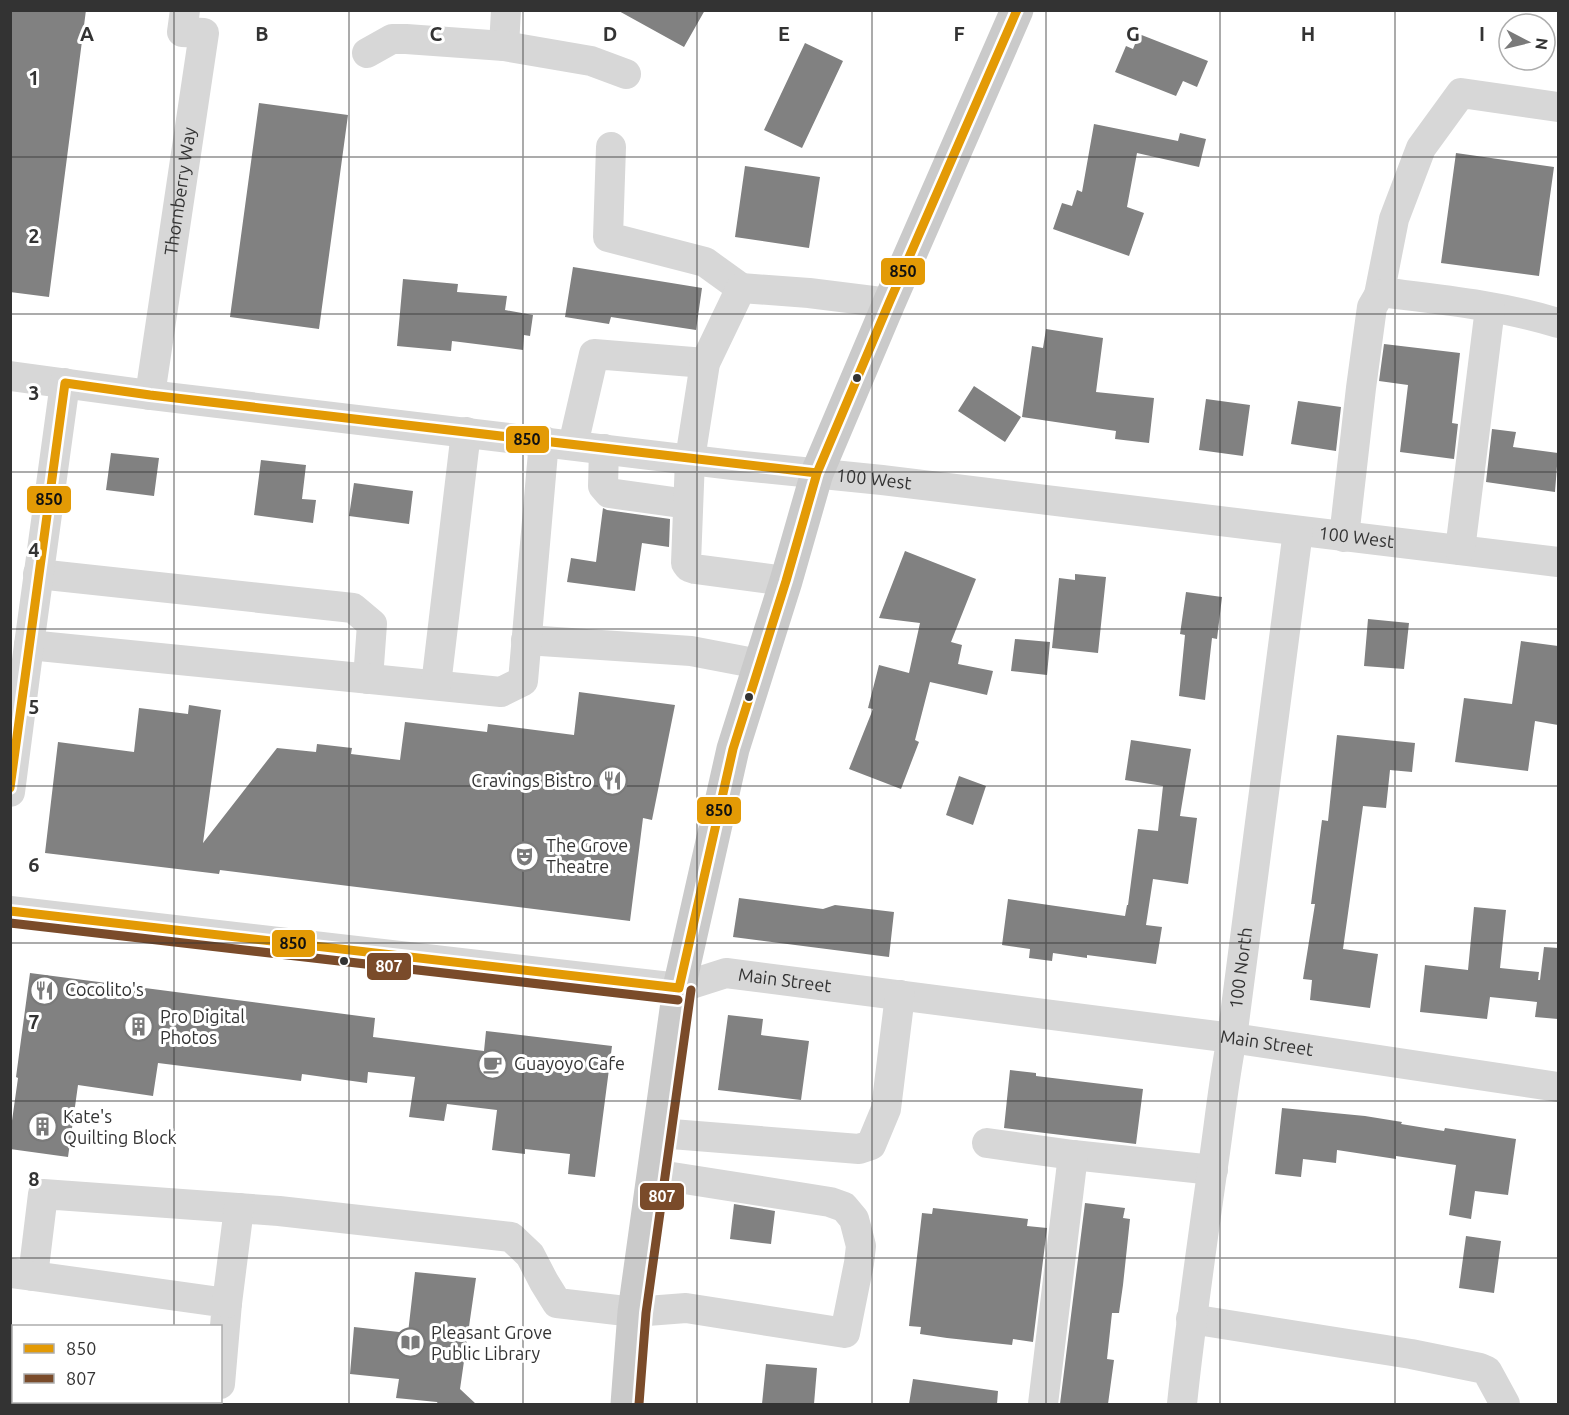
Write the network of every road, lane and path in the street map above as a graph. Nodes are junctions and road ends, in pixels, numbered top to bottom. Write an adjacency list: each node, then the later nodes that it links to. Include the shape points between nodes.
1 (185, 10): 17 (street, Thornberry Way, via 182,32 204,33)
2 (506, 10): 4 (street)
3 (1017, 10): 11 (main road)
4 (504, 46): 5 (street, via 392,39); 6 (street, via 591,61)
5 (367, 53)
6 (626, 74)
7 (1558, 107): 10 (street, via 1461,93 1421,148 1394,219)
8 (611, 147): 9 (street, via 608,237 705,262)
9 (741, 288): 11 (street); 14 (street)
10 (1379, 295): 12 (street, via 1388,293); 26 (street, via 1372,308)
11 (889, 303): 23 (main road)
12 (1490, 308): 13 (street); 27 (street)
13 (1558, 323)
14 (705, 363): 20 (street, via 594,354); 22 (street)
15 (10, 376): 16 (street, 100 West)
16 (65, 383): 17 (street, 100 West); 29 (street)
17 (150, 395): 18 (street, 100 West)
18 (466, 432): 19 (street, 100 West); 35 (street)
19 (544, 441): 20 (street, 100 West); 31 (street)
20 (573, 445): 21 (street, 100 West)
21 (604, 449): 22 (street, 100 West); 24 (street, via 603,486 609,493)
22 (690, 459): 23 (street, 100 West); 24 (street)
23 (817, 473): 25 (street, 100 West); 30 (main road)
24 (688, 504): 30 (street, via 689,567)
25 (1298, 531): 26 (street, 100 West); 40 (street, 100 North)
26 (1344, 537): 27 (street, 100 West)
27 (1460, 550): 28 (street, 100 West)
28 (1558, 562)
29 (38, 574): 32 (street); 34 (street, via 353,608 372,624)
30 (786, 581): 33 (main road)
31 (526, 640): 33 (street, via 691,651); 35 (street, via 523,681 501,692)
32 (29, 645): 34 (street); 36 (street)
33 (759, 664): 38 (main road, via 733,749)
34 (368, 679): 35 (street)
35 (436, 686)
36 (10, 792)
37 (10, 911): 38 (street, Main Street)
38 (679, 988): 39 (street, Main Street, via 726,973); 42 (main road)
39 (900, 995): 40 (street, Main Street); 42 (street, via 886,1109 871,1145 859,1149)
40 (1232, 1038): 41 (street, Main Street); 45 (street, 100 North)
41 (1558, 1087)
42 (659, 1132): 46 (main road)
43 (987, 1143): 44 (street)
44 (1073, 1155): 45 (street); 54 (street)
45 (1213, 1170): 51 (street, 100 North)
46 (653, 1174): 50 (main road); 50 (street, via 844,1207 859,1233 860,1263 845,1333 686,1308)
47 (239, 1208): 48 (street, via 43,1194); 49 (street); 50 (street, via 512,1237 530,1255 557,1303)
48 (22, 1274): 49 (street)
49 (227, 1304): 52 (street)
50 (634, 1312): 53 (main road)
51 (1191, 1319): 55 (street, 100 North); 56 (street, via 1480,1368 1488,1371)
52 (222, 1361)
53 (627, 1404)
54 (1043, 1404)
55 (1182, 1404)
56 (1505, 1404)

